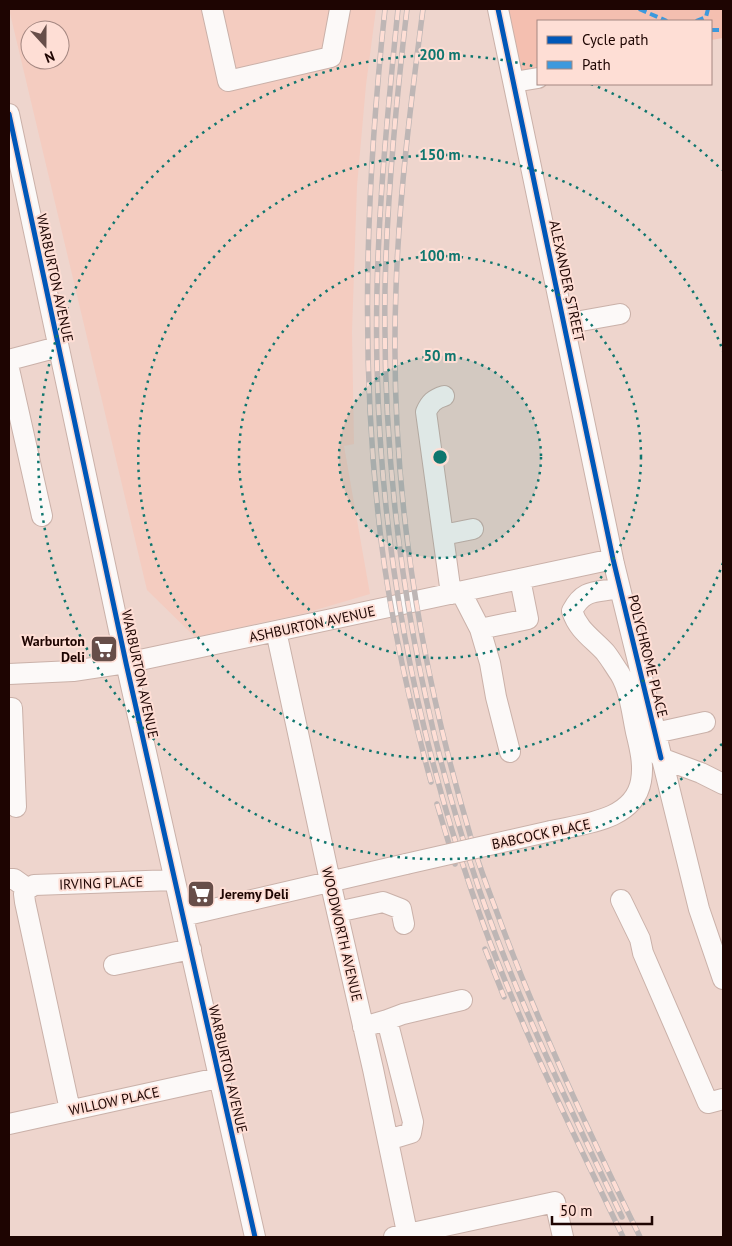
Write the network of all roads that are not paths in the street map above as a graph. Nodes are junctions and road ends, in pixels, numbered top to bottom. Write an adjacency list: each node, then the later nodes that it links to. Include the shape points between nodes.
1 (212, 9): 2 (street, via 228,81 305,70 331,57)
2 (340, 9)
3 (498, 9): 5 (street, ALEXANDER STREET)
4 (537, 78): 5 (street)
5 (514, 82): 8 (street, ALEXANDER STREET)
6 (9, 114): 9 (street, WARBURTON AVENUE)
7 (620, 314): 8 (street)
8 (564, 324): 16 (street, ALEXANDER STREET)
9 (58, 347): 10 (street); 22 (street, WARBURTON AVENUE)
10 (9, 360)
11 (9, 369): 13 (street)
12 (444, 396): 15 (street, via 430,403 426,412)
13 (42, 516)
14 (474, 528): 15 (street)
15 (443, 535): 19 (street)
16 (612, 559): 17 (street, ASHBURTON AVENUE); 18 (street, POLYCHROME PLACE)
17 (520, 579): 19 (street, ASHBURTON AVENUE); 20 (street, via 528,619)
18 (620, 588): 24 (street, POLYCHROME PLACE); 24 (street, BABCOCK PLACE, via 588,593 577,601 572,611 576,623)
19 (456, 593): 20 (street); 21 (street, ASHBURTON AVENUE)
20 (480, 629): 28 (street)
21 (276, 632): 22 (street, ASHBURTON AVENUE); 34 (street, WOODWORTH AVENUE)
22 (126, 663): 23 (street, ASHBURTON AVENUE, via 73,671); 33 (street, WARBURTON AVENUE)
23 (9, 674)
24 (636, 690): 27 (street, POLYCHROME PLACE); 34 (street, BABCOCK PLACE, bridge, via 642,780 630,803 617,814)
25 (9, 708): 31 (street, via 12,708)
26 (705, 722): 27 (street)
27 (655, 733): 29 (street, POLYCHROME PLACE)
28 (510, 752)
29 (661, 758): 30 (street); 42 (street, POLYCHROME PLACE, via 700,909)
30 (723, 784)
31 (16, 806)
32 (9, 879): 35 (street)
33 (174, 880): 35 (street, IRVING PLACE, via 34,885); 38 (street, WARBURTON AVENUE)
34 (330, 881): 37 (street, WOODWORTH AVENUE); 38 (street, BABCOCK PLACE)
35 (28, 889): 48 (street, via 24,894 25,902)
36 (621, 900): 47 (street, via 708,1102)
37 (337, 912): 39 (street, via 383,902 401,909); 45 (street, WOODWORTH AVENUE)
38 (183, 916): 40 (street, WARBURTON AVENUE)
39 (404, 924)
40 (191, 949): 41 (street); 46 (street, WARBURTON AVENUE)
41 (114, 965)
42 (723, 979)
43 (462, 1000): 44 (street)
44 (387, 1020): 45 (street); 50 (street, via 413,1122 411,1133)
45 (364, 1027): 50 (street, WOODWORTH AVENUE)
46 (218, 1078): 48 (street, WILLOW PLACE); 52 (street, WARBURTON AVENUE)
47 (723, 1099)
48 (70, 1110): 49 (street, WILLOW PLACE)
49 (9, 1124)
50 (388, 1140): 51 (street, WOODWORTH AVENUE)
51 (403, 1236): 53 (street, via 555,1202)
52 (255, 1237)
53 (563, 1237)

